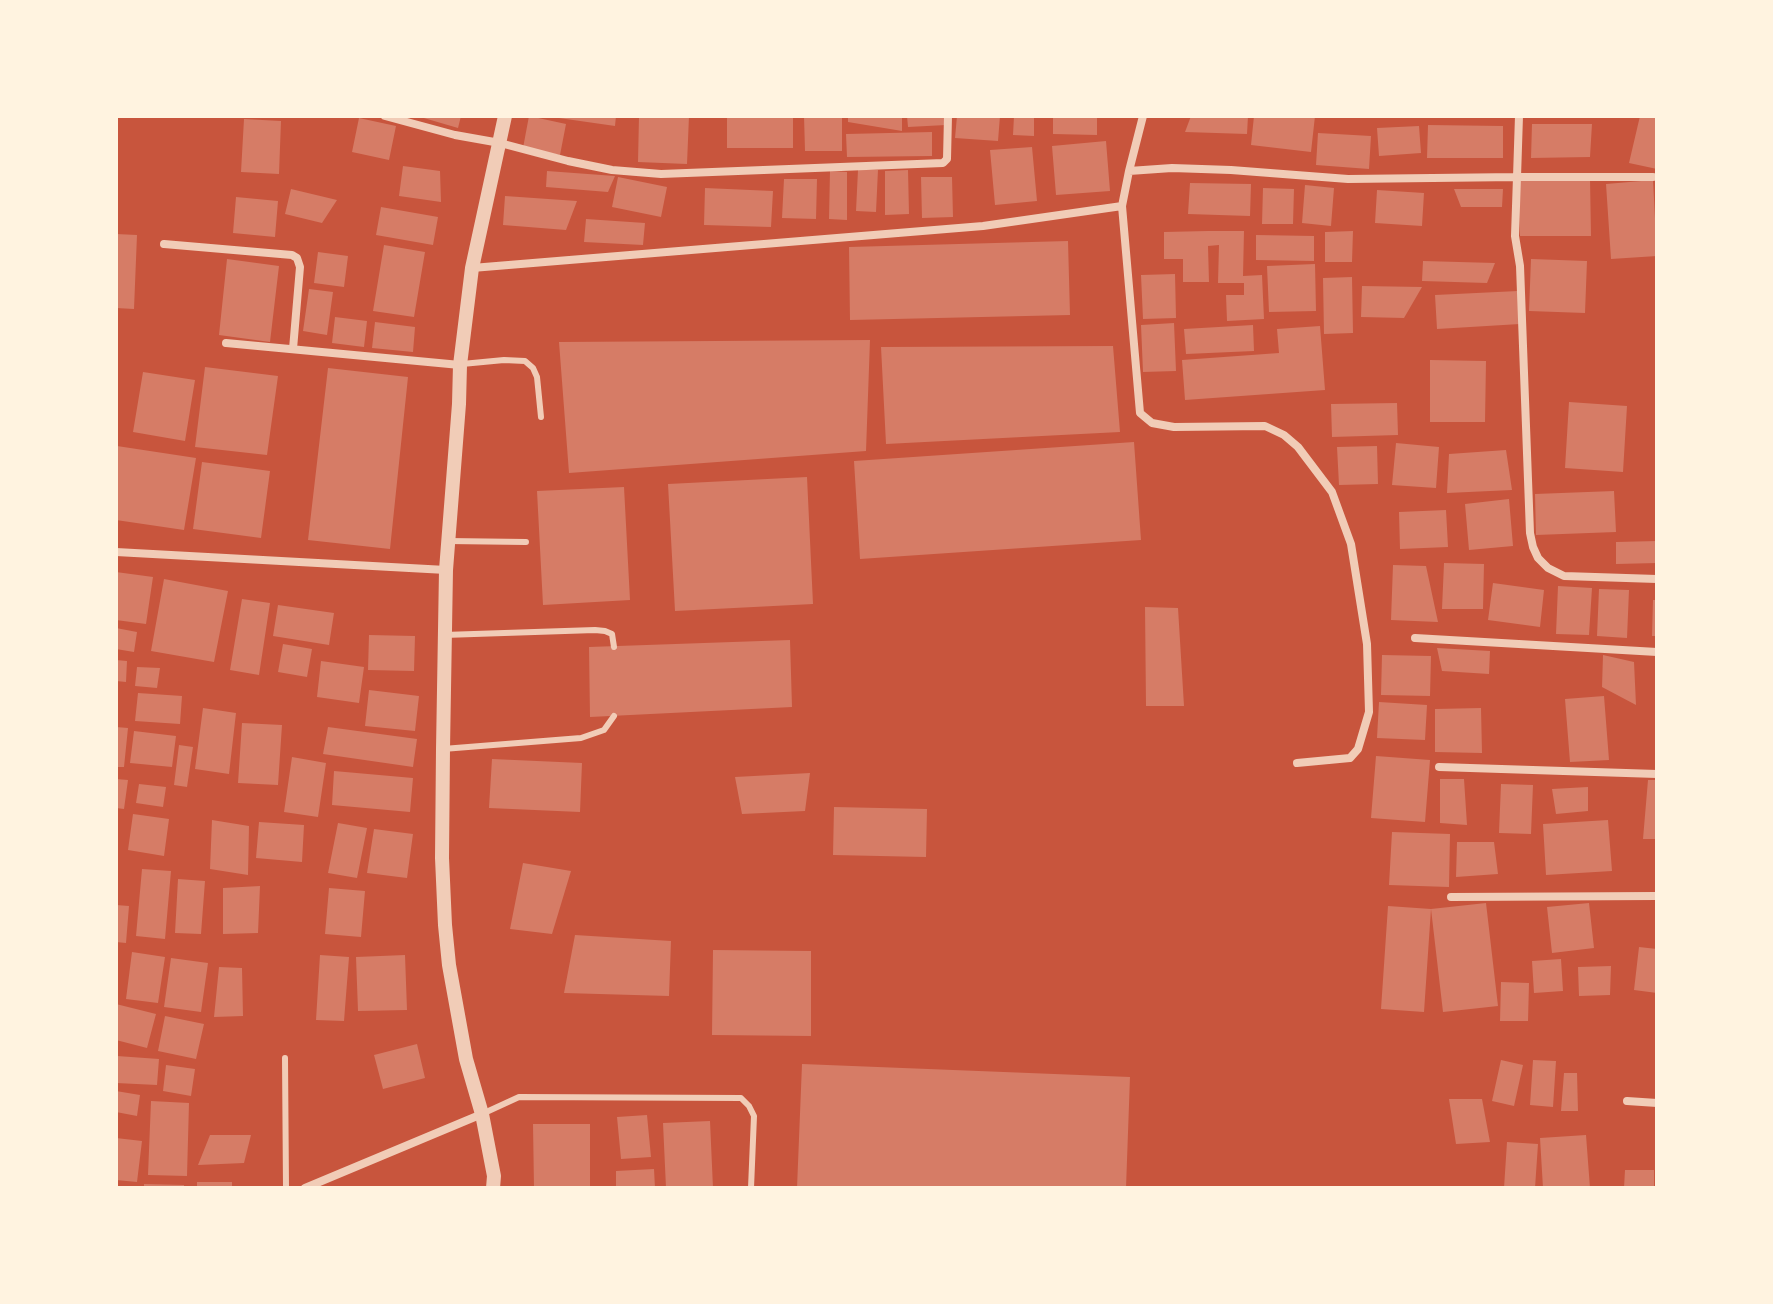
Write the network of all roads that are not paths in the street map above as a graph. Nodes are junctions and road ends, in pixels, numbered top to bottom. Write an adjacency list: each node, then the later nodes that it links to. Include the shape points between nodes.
1 (385, 116): 6 (street)
2 (505, 116): 6 (street)
3 (948, 116): 6 (street, via 943,163 661,174 612,170)
4 (1143, 116): 7 (street)
5 (1519, 116): 8 (street)
6 (500, 143): 12 (street)
7 (1129, 171): 8 (street, via 1231,170 1348,179); 10 (street)
8 (1517, 177): 9 (street); 21 (street, via 1515,236 1533,547 1548,568 1564,576)
9 (1653, 177)
10 (1122, 206): 12 (street, via 983,226); 28 (street, via 1140,413 1152,423 1174,427 1265,426 1284,435 1332,492 1351,544 1367,644 1369,712 1350,758)
11 (164, 244): 14 (street, via 297,258)
12 (472, 268): 15 (street)
13 (226, 343): 14 (street)
14 (293, 349): 15 (street)
15 (460, 365): 16 (lane, via 525,361 537,377); 17 (street)
16 (541, 417)
17 (448, 541): 18 (lane); 20 (street)
18 (526, 542)
19 (116, 552): 20 (street)
20 (446, 570): 22 (street)
21 (1657, 579)
22 (444, 635): 24 (lane, via 595,630 612,634); 27 (street)
23 (1415, 638): 25 (street)
24 (614, 647)
25 (1657, 652)
26 (614, 716): 27 (lane, via 604,730 581,738)
27 (443, 749): 36 (street, via 442,858 449,965)
28 (1297, 763)
29 (1439, 767): 30 (street)
30 (1657, 774)
31 (1657, 896): 32 (street)
32 (1451, 897)
33 (285, 1058): 37 (lane)
34 (1627, 1101): 35 (street)
35 (1657, 1103)
36 (482, 1114): 38 (street); 39 (street); 40 (lane, via 519,1097 741,1098 754,1116)
37 (286, 1188)
38 (305, 1188)
39 (493, 1188)
40 (751, 1188)

